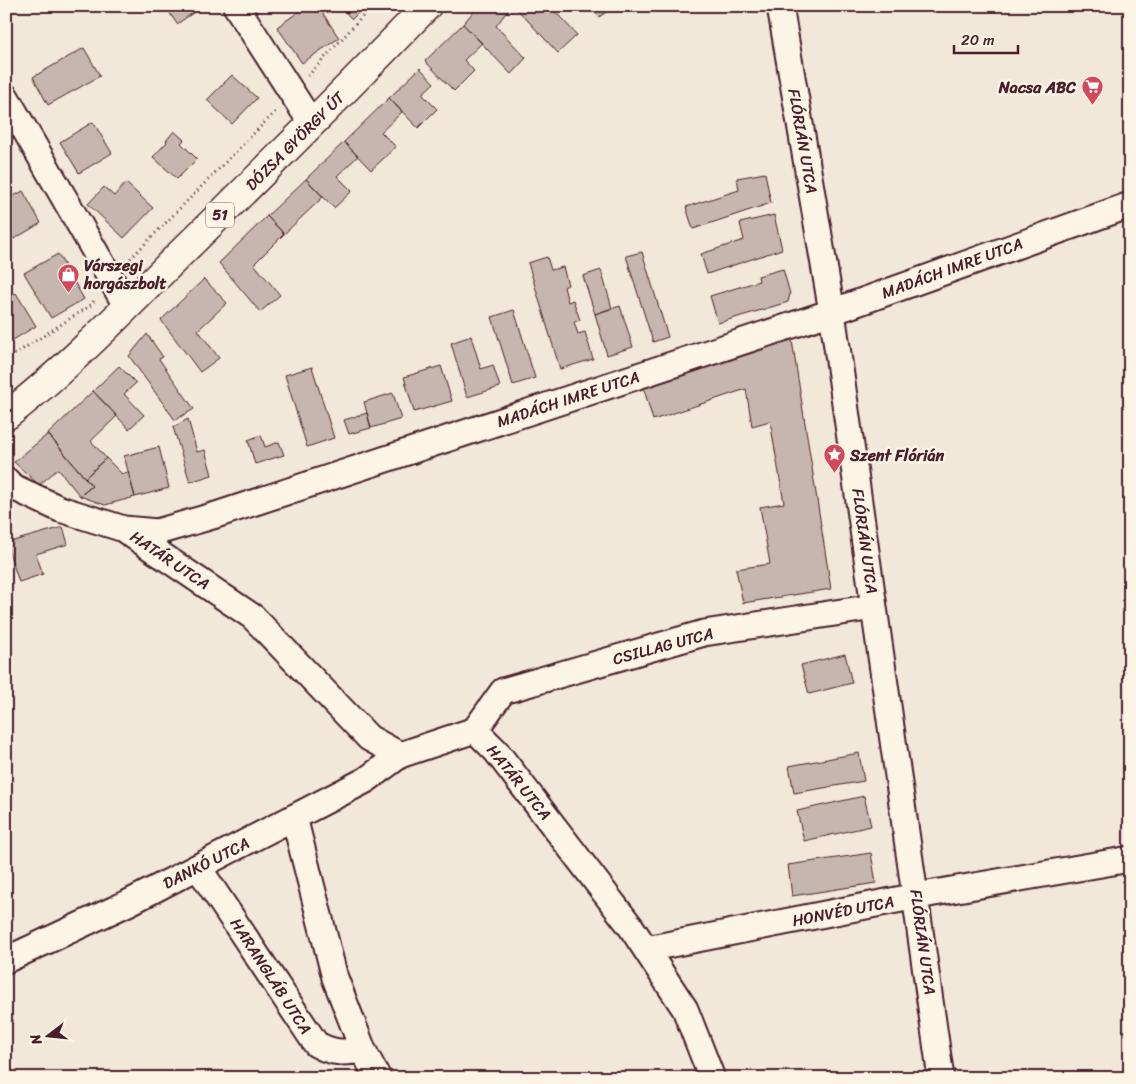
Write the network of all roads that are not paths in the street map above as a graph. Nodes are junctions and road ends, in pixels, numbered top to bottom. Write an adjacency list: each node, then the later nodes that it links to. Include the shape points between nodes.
1 (236, 6): 5 (street)
2 (427, 6): 5 (main road, DÓZSA GYÖRGY ÚT / 51)
3 (780, 6): 8 (street, FLÓRIÁN UTCA)
4 (6, 97): 7 (street)
5 (312, 124): 7 (main road, DÓZSA GYÖRGY ÚT / 51)
6 (1130, 205): 8 (street, MADÁCH IMRE UTCA)
7 (127, 307): 9 (main road, DÓZSA GYÖRGY ÚT / 51)
8 (832, 312): 11 (street, MADÁCH IMRE UTCA, via 216,515 157,532); 12 (street, FLÓRIÁN UTCA)
9 (6, 416)
10 (6, 480): 11 (street, MADÁCH IMRE UTCA, via 13,487 60,509)
11 (124, 529): 14 (street, HATÁR UTCA, via 253,617 370,738)
12 (874, 607): 13 (street, CSILLAG UTCA, via 704,633 503,691); 18 (street, FLÓRIÁN UTCA)
13 (475, 730): 14 (street, HATÁR UTCA); 19 (street, HATÁR UTCA, via 496,751)
14 (400, 754): 15 (street, DANKÓ UTCA, via 366,780)
15 (294, 817): 17 (street, DANKÓ UTCA); 21 (street, via 335,978)
16 (1130, 859): 18 (street, HONVÉD UTCA)
17 (198, 867): 20 (street, DANKÓ UTCA); 21 (street, HARANGLÁB UTCA, via 316,1044 329,1051)
18 (917, 896): 19 (street, HONVÉD UTCA); 24 (street, FLÓRIÁN UTCA)
19 (646, 949): 22 (street, HATÁR UTCA, via 685,1009)
20 (6, 960)
21 (363, 1050): 23 (street)
22 (705, 1074)
23 (378, 1078)
24 (942, 1078)

